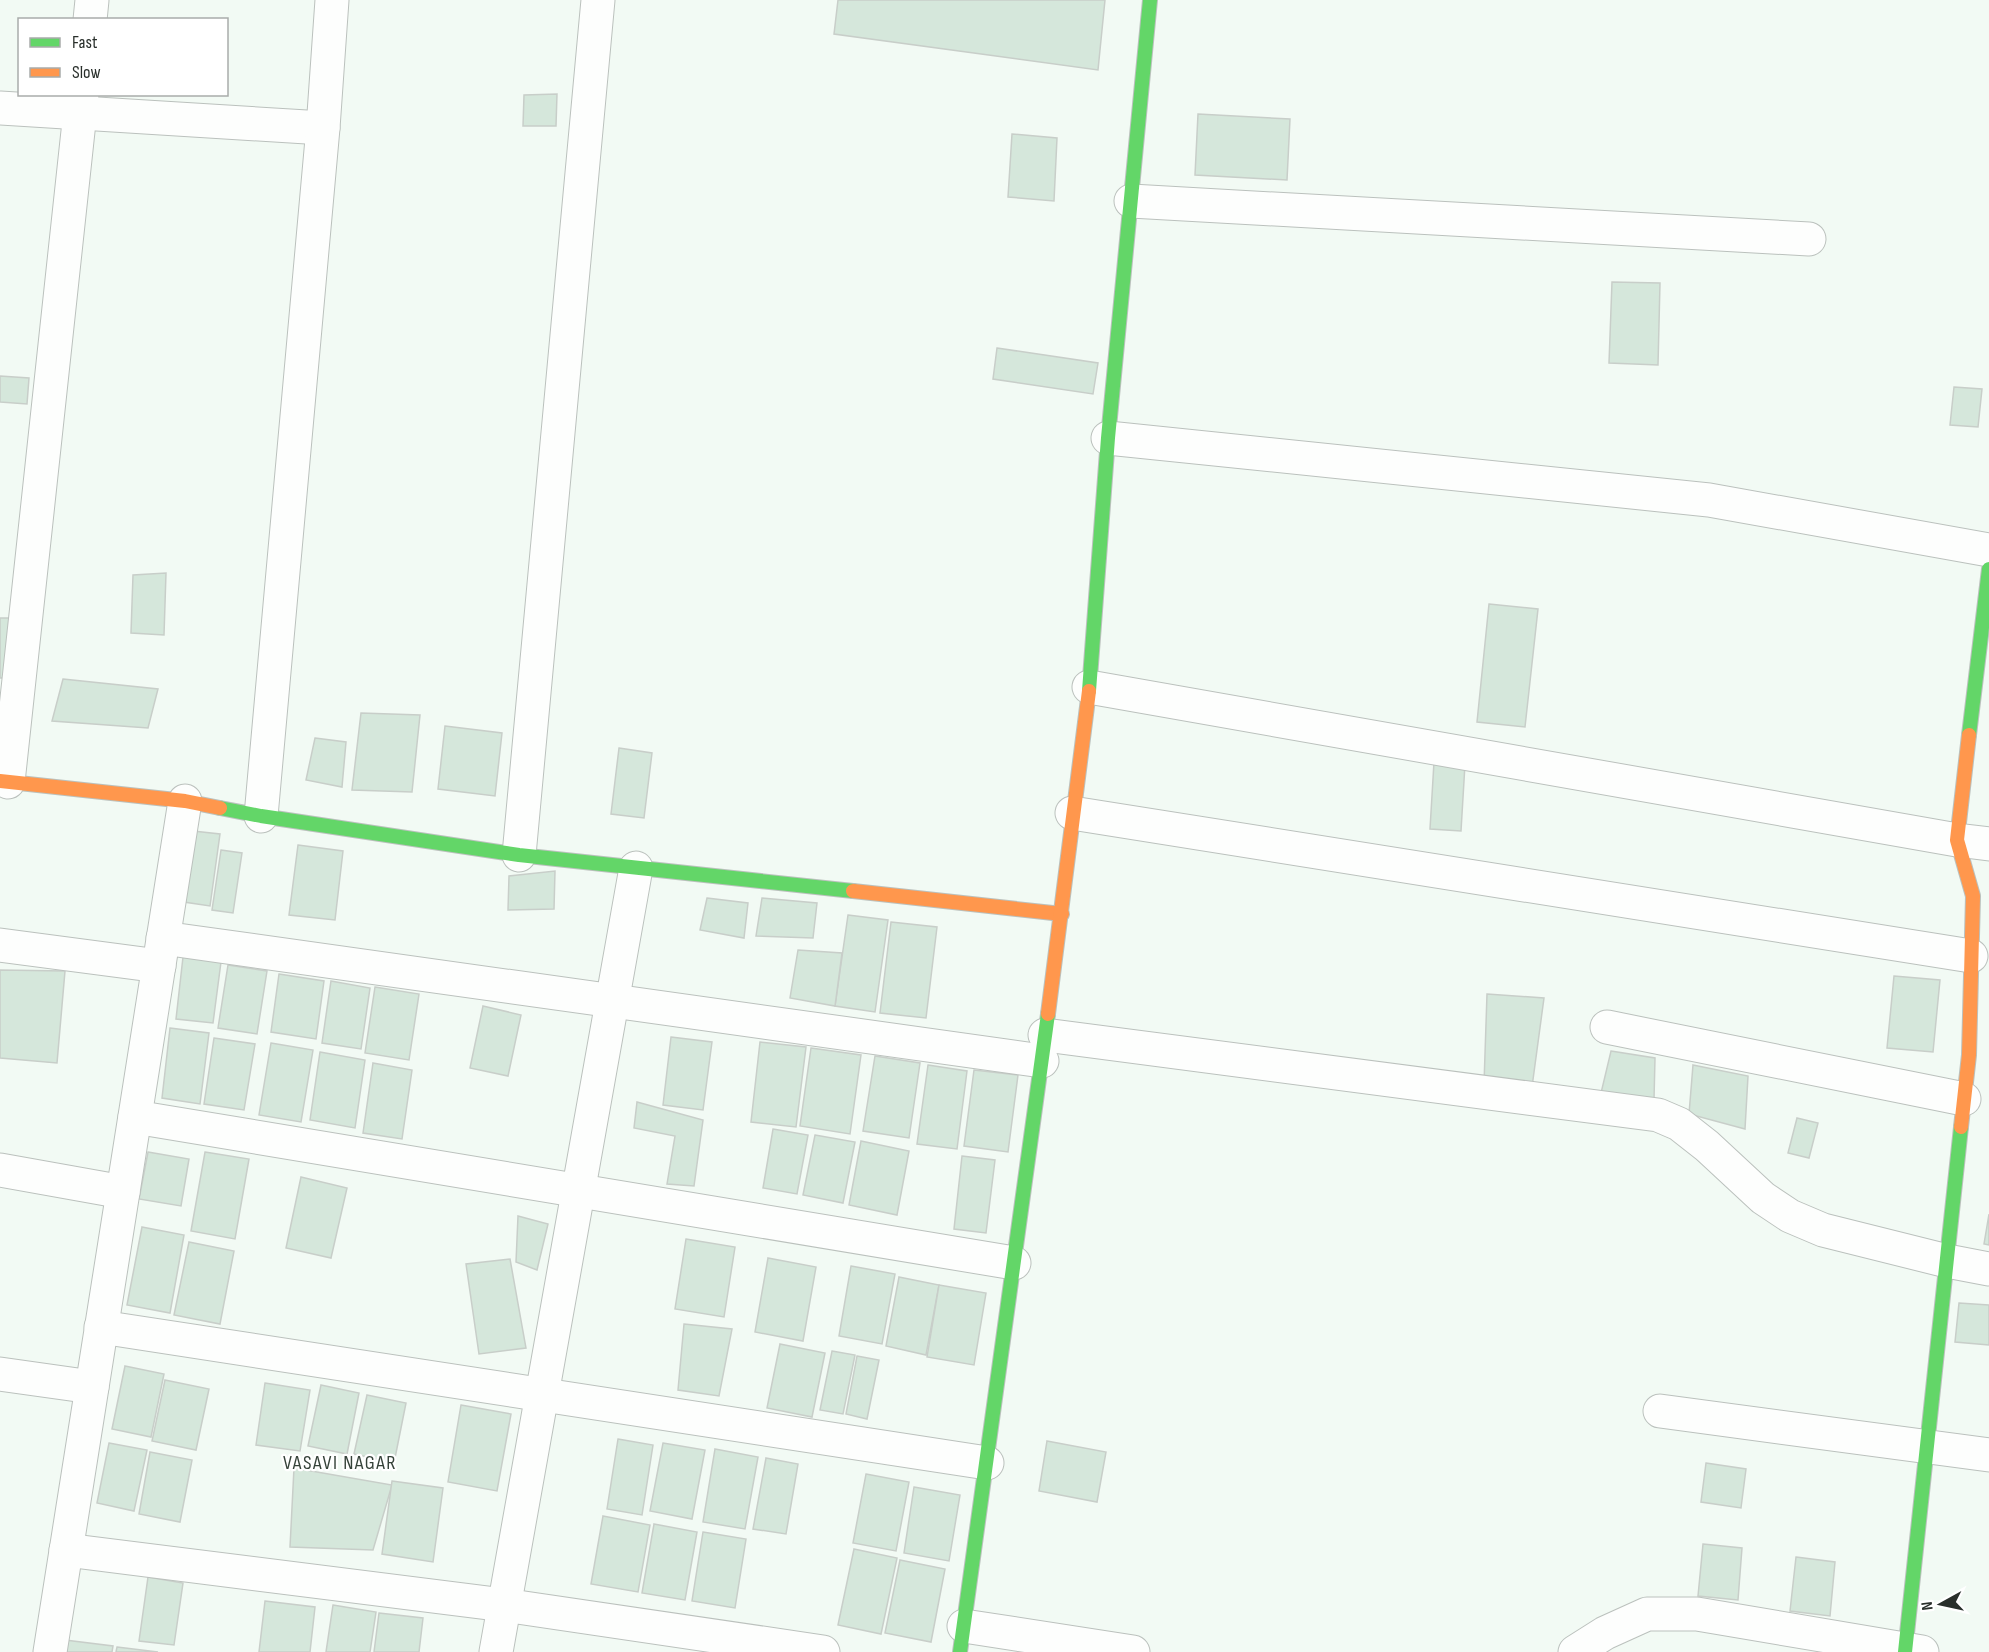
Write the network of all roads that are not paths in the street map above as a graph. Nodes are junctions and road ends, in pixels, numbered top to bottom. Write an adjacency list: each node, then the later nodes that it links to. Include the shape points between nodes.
1 (92, 0): 5 (street)
2 (332, 0): 8 (street)
3 (598, 0): 21 (street)
4 (1150, 0): 9 (street)
5 (90, 18)
6 (81, 104): 7 (street); 8 (street); 15 (street)
7 (0, 108)
8 (323, 128): 18 (street)
9 (1131, 201): 10 (street); 11 (street)
10 (1809, 239)
11 (1108, 438): 12 (street, via 1709,500); 14 (street)
12 (1989, 550)
13 (1989, 569): 19 (street)
14 (1089, 687): 17 (street); 19 (street)
15 (4, 782): 16 (street)
16 (185, 801): 18 (street); 25 (street)
17 (1072, 813): 23 (street); 26 (street)
18 (261, 816): 21 (street)
19 (1957, 840): 20 (street); 26 (street, via 1973,896)
20 (1989, 844)
21 (519, 855): 22 (street)
22 (636, 868): 23 (street); 27 (street)
23 (1062, 914): 29 (street)
24 (0, 945): 25 (street)
25 (161, 952): 27 (street); 31 (street)
26 (1971, 956): 30 (street)
27 (612, 1001): 29 (street); 33 (street)
28 (1607, 1027): 30 (street)
29 (1044, 1048): 35 (street, via 1658,1115 1679,1124 1763,1198 1790,1216 1823,1230); 36 (street)
30 (1964, 1099): 35 (street)
31 (135, 1117): 33 (street); 34 (street)
32 (0, 1170): 34 (street)
33 (578, 1191): 36 (street); 41 (street)
34 (123, 1192): 38 (street)
35 (1947, 1261): 37 (street); 43 (street)
36 (1014, 1263): 45 (street)
37 (1989, 1269)
38 (101, 1327): 40 (street); 41 (street)
39 (0, 1374): 40 (street)
40 (92, 1387): 46 (street)
41 (541, 1394): 45 (street); 47 (street)
42 (1660, 1411): 43 (street)
43 (1927, 1446): 44 (street); 49 (street)
44 (1989, 1455)
45 (987, 1463): 48 (street)
46 (66, 1550): 47 (street); 50 (street)
47 (504, 1605): 51 (street); 52 (street)
48 (962, 1639): 53 (street)
49 (1911, 1651): 54 (street, via 1697,1614 1647,1614)
50 (50, 1652)
51 (495, 1652)
52 (823, 1652)
53 (1133, 1652)
54 (1575, 1652)

